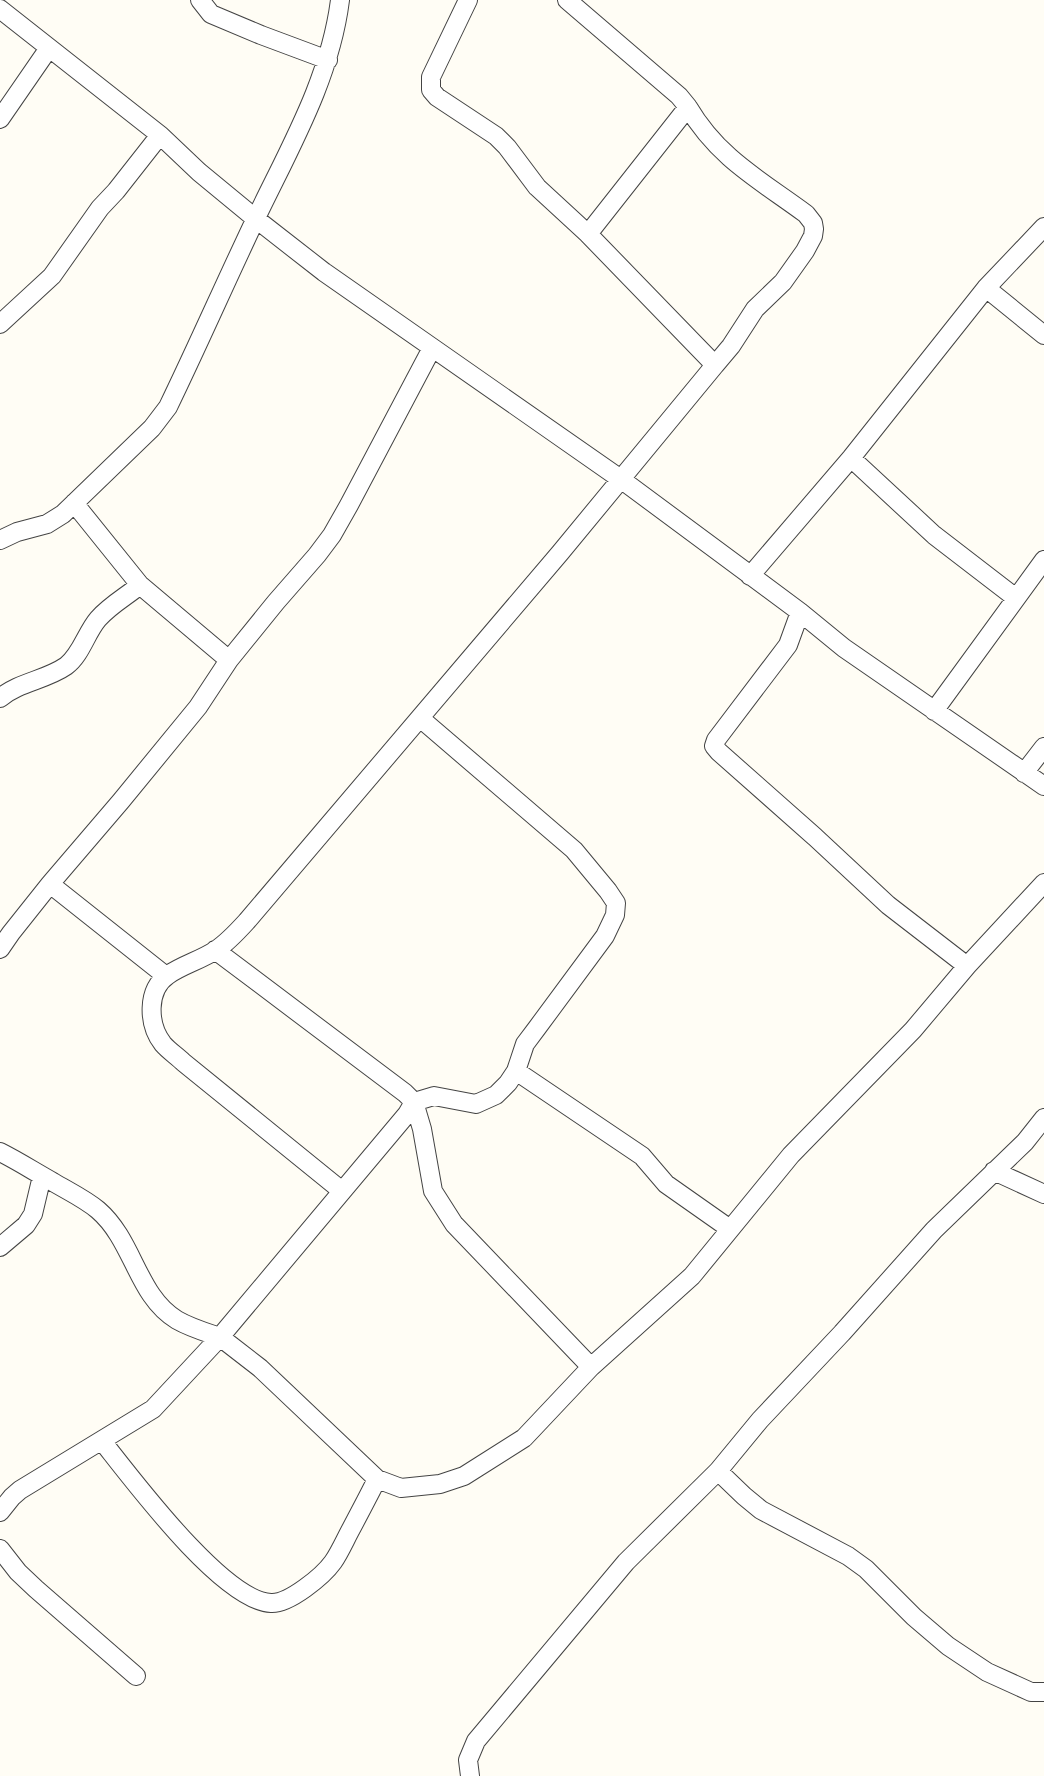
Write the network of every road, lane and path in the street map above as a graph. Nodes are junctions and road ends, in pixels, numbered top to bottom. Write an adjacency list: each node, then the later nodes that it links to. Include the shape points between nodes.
1 (200, 0): 7 (street, via 211,14)
2 (340, 0): 7 (street)
3 (468, 0): 13 (street, via 430,77 431,90 436,97 496,136 537,187)
4 (567, 0): 8 (street)
5 (0, 9): 6 (street)
6 (49, 48): 9 (street); 10 (street)
7 (328, 60): 11 (street, via 302,126)
8 (688, 107): 13 (street); 18 (street, via 701,128 725,154 806,214 814,229 805,251 783,282 755,309)
9 (0, 119)
10 (160, 135): 11 (street); 15 (street, via 100,208 52,276)
11 (256, 219): 17 (street, via 324,272); 21 (street, via 168,407 152,428)
12 (1044, 227): 14 (street)
13 (588, 234): 18 (street)
14 (986, 288): 16 (street); 19 (street)
15 (0, 324)
16 (1044, 335)
17 (432, 348): 20 (street); 28 (street, via 332,535)
18 (715, 365): 20 (street)
19 (851, 458): 24 (street); 26 (street, via 934,535)
20 (622, 480): 24 (street); 31 (street)
21 (74, 503): 22 (street, via 46,524); 25 (street)
22 (0, 540)
23 (1044, 560): 26 (street)
24 (750, 576): 27 (street)
25 (140, 585): 28 (street); 29 (street, via 100,617 67,665)
26 (1016, 598): 30 (street)
27 (800, 612): 30 (street, via 844,648); 39 (street, via 788,645 714,746 888,905)
28 (229, 660): 36 (street, via 192,714)
29 (0, 698)
30 (934, 711): 33 (street)
31 (420, 718): 38 (street, via 246,921); 41 (street, via 574,850 616,903 615,915 605,936 525,1044)
32 (1044, 747): 33 (street)
33 (1024, 773): 34 (street)
34 (1044, 786)
35 (1044, 883): 39 (street)
36 (50, 884): 37 (street); 40 (street)
37 (0, 949)
38 (216, 950): 40 (street); 42 (street)
39 (967, 966): 49 (street, via 913,1030 791,1155)
40 (166, 976): 47 (street, via 155,990 152,1004 154,1029 163,1044)
41 (516, 1072): 42 (street, via 496,1095 476,1104 434,1096); 49 (street, via 642,1156 666,1184)
42 (414, 1102): 47 (street); 52 (street, via 433,1191 454,1224)
43 (1042, 1130): 45 (street)
44 (0, 1152): 46 (street)
45 (994, 1171): 48 (street); 54 (street, via 934,1230 760,1420)
46 (42, 1176): 50 (street, via 33,1214 26,1225); 51 (street, via 81,1198 110,1223 158,1304 176,1320)
47 (342, 1191): 51 (street)
48 (1044, 1194)
49 (730, 1229): 52 (street, via 692,1276)
50 (0, 1247)
51 (220, 1337): 53 (street, via 152,1409); 55 (street, via 260,1368)
52 (591, 1367): 55 (street, via 524,1438 464,1476 440,1484 401,1488)
53 (102, 1441): 55 (street, via 188,1545 240,1592 273,1604 310,1585 333,1563); 56 (street, via 20,1490)
54 (718, 1471): 59 (street, via 761,1510 848,1556 866,1569 914,1617 956,1652 987,1672 1031,1692); 60 (street, via 626,1562 476,1741 468,1760)
55 (377, 1479)
56 (0, 1512)
57 (0, 1549): 58 (street, via 36,1589)
58 (136, 1676)
59 (1044, 1692)
60 (470, 1776)

